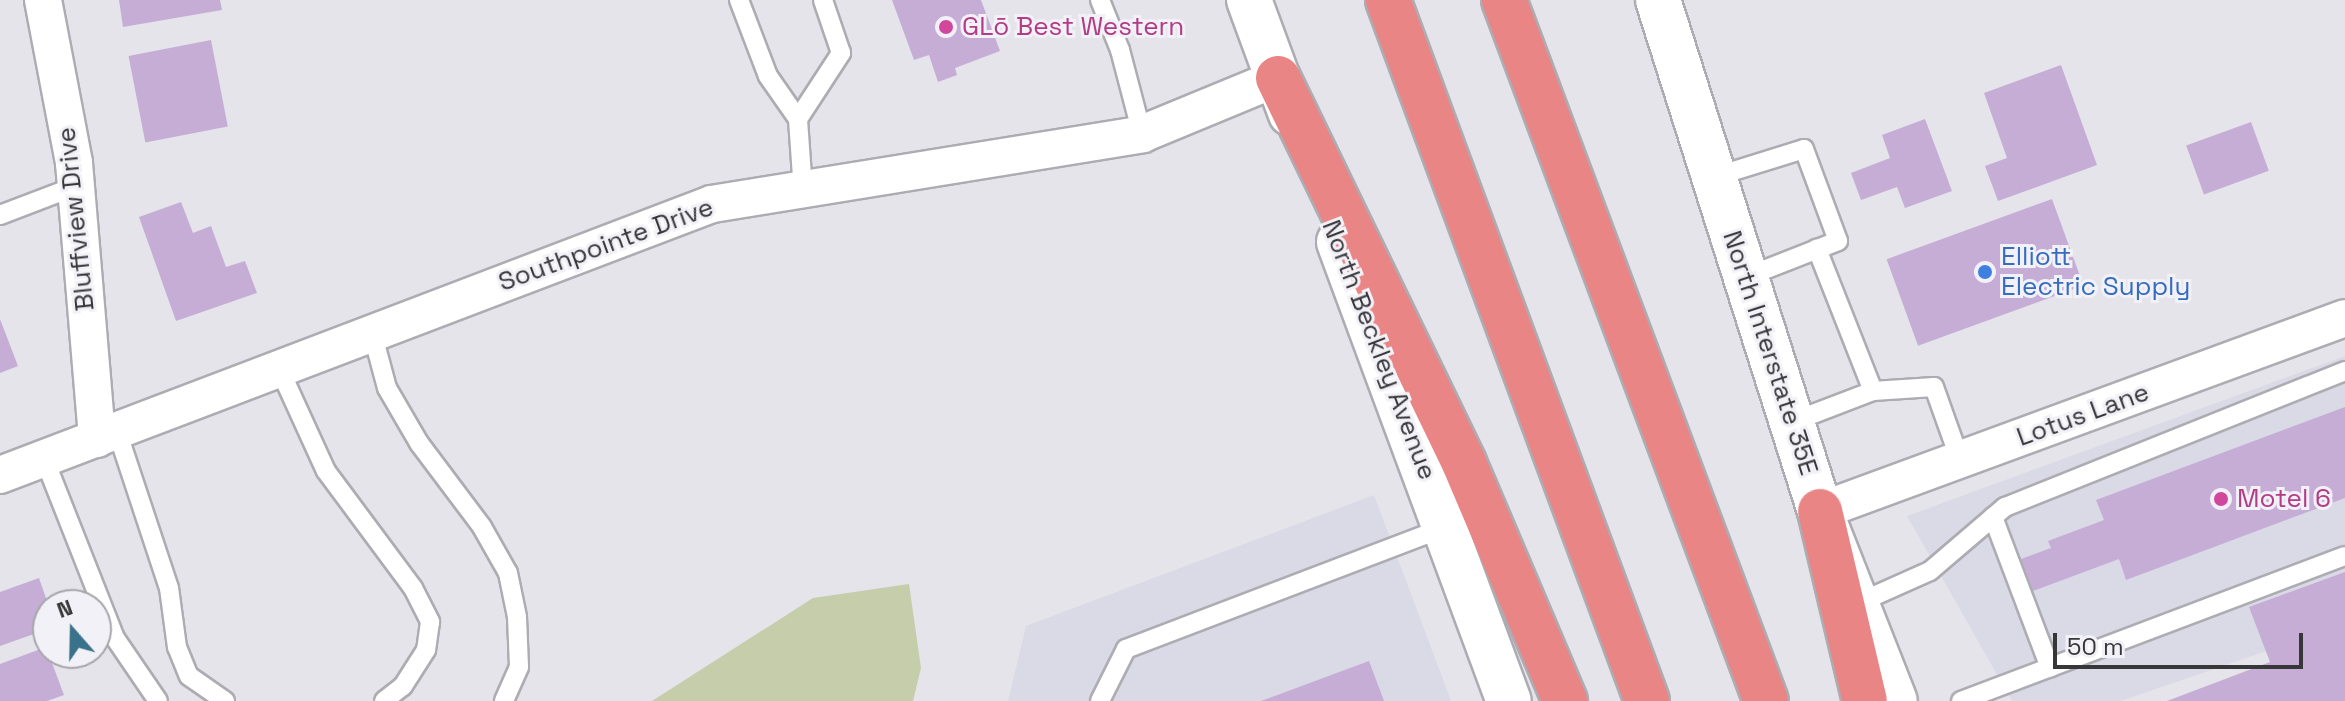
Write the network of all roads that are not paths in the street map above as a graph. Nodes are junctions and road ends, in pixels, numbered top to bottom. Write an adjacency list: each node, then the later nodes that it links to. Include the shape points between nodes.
1 (43, 0): 13 (street, Bluffview Drive)
2 (739, 0): 10 (lane, via 768,76)
3 (823, 0): 10 (lane, via 841,53)
4 (1100, 0): 11 (lane, via 1120,50)
5 (1249, 0): 9 (main road, North Beckley Avenue)
6 (1388, 0): 41 (highway)
7 (1504, 0): 42 (highway)
8 (1658, 0): 12 (main road, North Interstate 35E)
9 (1278, 78): 11 (street, Southpointe Drive); 30 (main road, North Beckley Avenue); 40 (highway, via 1464,463)
10 (798, 119): 14 (lane)
11 (1142, 134): 14 (street, Southpointe Drive)
12 (1714, 177): 16 (lane, via 1804,149 1838,241); 17 (main road, North Interstate 35E)
13 (76, 186): 15 (lane); 24 (street, Bluffview Drive)
14 (803, 191): 19 (street, Southpointe Drive, via 712,204)
15 (0, 215)
16 (1817, 249): 17 (lane); 22 (lane)
17 (1746, 277): 23 (main road, North Interstate 35E)
18 (2345, 318): 26 (street, Lotus Lane)
19 (372, 332): 20 (street, Southpointe Drive); 37 (lane, via 387,388 508,573 519,667)
20 (279, 368): 24 (street, Southpointe Drive); 36 (lane, via 326,471 413,588 430,622 426,650 403,686)
21 (2345, 371): 29 (lane, via 2005,507)
22 (1873, 391): 23 (lane); 26 (lane, via 1934,387)
23 (1792, 422): 28 (main road, North Interstate 35E)
24 (107, 435): 25 (street, Southpointe Drive); 35 (lane, via 169,588 177,647 189,676)
25 (44, 458): 27 (street, Southpointe Drive); 34 (lane, via 115,638)
26 (1960, 460): 28 (street, Lotus Lane)
27 (0, 475)
28 (1820, 511): 32 (main road, North Interstate 35E); 43 (highway)
29 (1993, 517): 32 (lane, via 1930,571); 33 (lane)
30 (1445, 527): 38 (lane, via 1126,649); 39 (main road, North Beckley Avenue)
31 (2345, 556): 33 (lane)
32 (1856, 604): 44 (main road, North Interstate 35E)
33 (2050, 668): 45 (lane)
34 (158, 701)
35 (225, 701)
36 (384, 701)
37 (504, 701)
38 (1100, 701)
39 (1509, 701)
40 (1565, 701)
41 (1647, 701)
42 (1766, 701)
43 (1865, 701)
44 (1895, 701)
45 (1961, 701)

